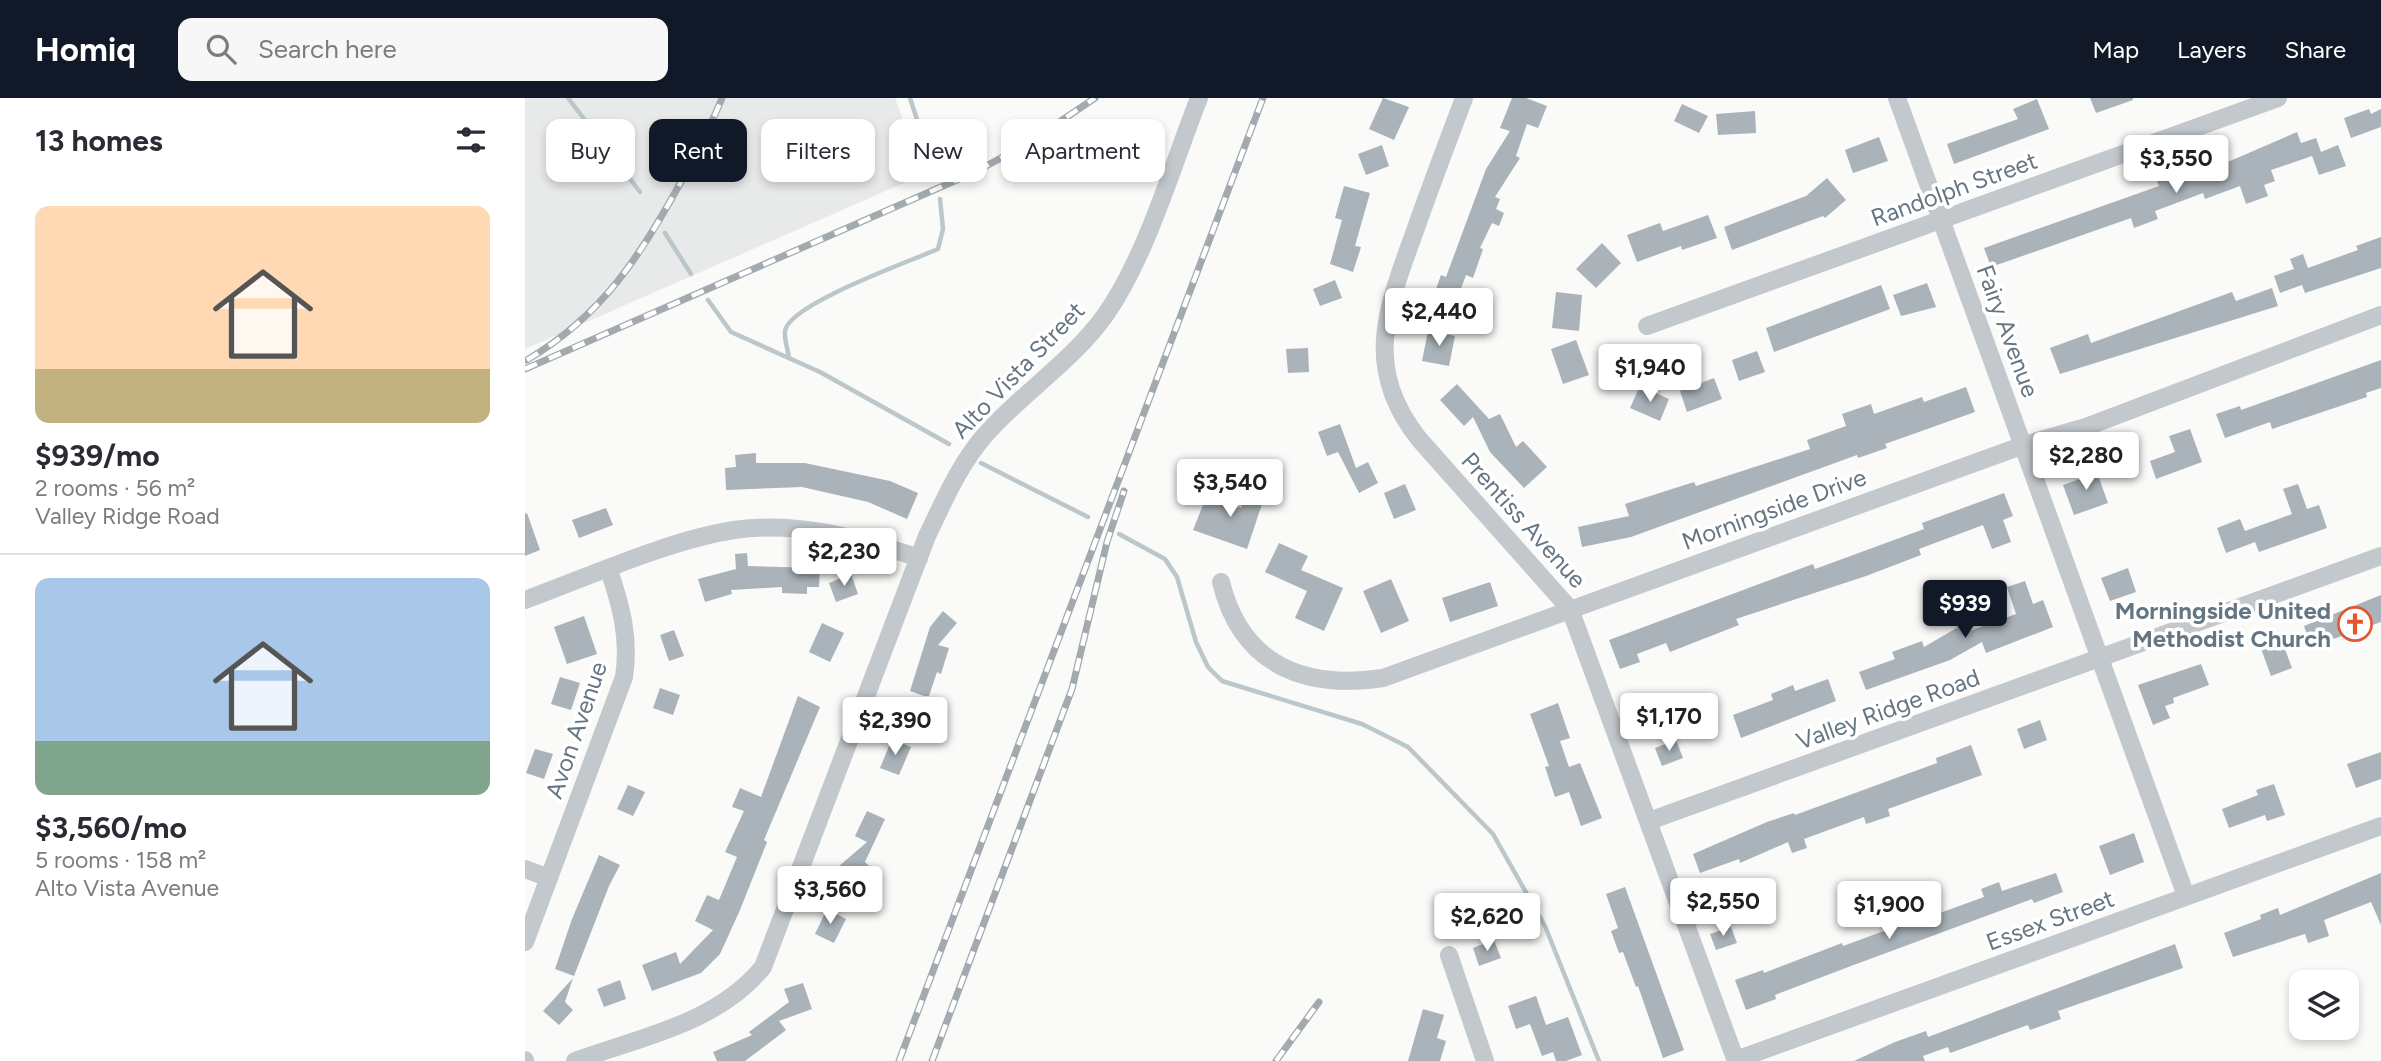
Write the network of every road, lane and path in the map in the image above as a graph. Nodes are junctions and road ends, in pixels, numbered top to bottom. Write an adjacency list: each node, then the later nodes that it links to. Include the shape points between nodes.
1 (1199, 98): 10 (street, Alto Vista Street, via 1118,296 1095,329 1000,419 970,454)
2 (1464, 98): 14 (street, Prentiss Avenue, via 1389,301 1383,338 1386,376 1399,410 1419,439)
3 (1897, 98): 5 (street, Fairy Avenue)
4 (2278, 98): 5 (street, Randolph Street)
5 (1941, 220): 7 (street, Randolph Street); 8 (street, Fairy Avenue)
6 (2381, 315): 8 (street, Morningside Drive, via 2086,427)
7 (1647, 326)
8 (2024, 445): 14 (street, Morningside Drive); 15 (street, Fairy Avenue)
9 (2381, 556): 15 (street, Valley Ridge Road)
10 (919, 558): 11 (street, via 824,532 783,528 736,530 698,538); 23 (street, Alto Vista Street, via 772,947 750,983 722,1006)
11 (608, 569): 13 (street); 19 (street, Avon Avenue, via 622,610 624,677)
12 (1221, 582): 14 (street, Morningside Drive, via 1231,615 1250,644 1284,669 1329,681 1383,678)
13 (525, 600)
14 (1570, 608): 16 (street, Prentiss Avenue)
15 (2100, 658): 16 (street, Valley Ridge Road); 20 (street, Fairy Avenue)
16 (1649, 821): 25 (street, Prentiss Avenue)
17 (2381, 826): 20 (street, Essex Street)
18 (525, 869): 19 (street)
19 (549, 878): 21 (street, Avon Avenue)
20 (2186, 896): 25 (street, Essex Street)
21 (525, 942)
22 (1449, 955): 24 (street)
23 (575, 1061)
24 (1485, 1061)
25 (1736, 1061)

